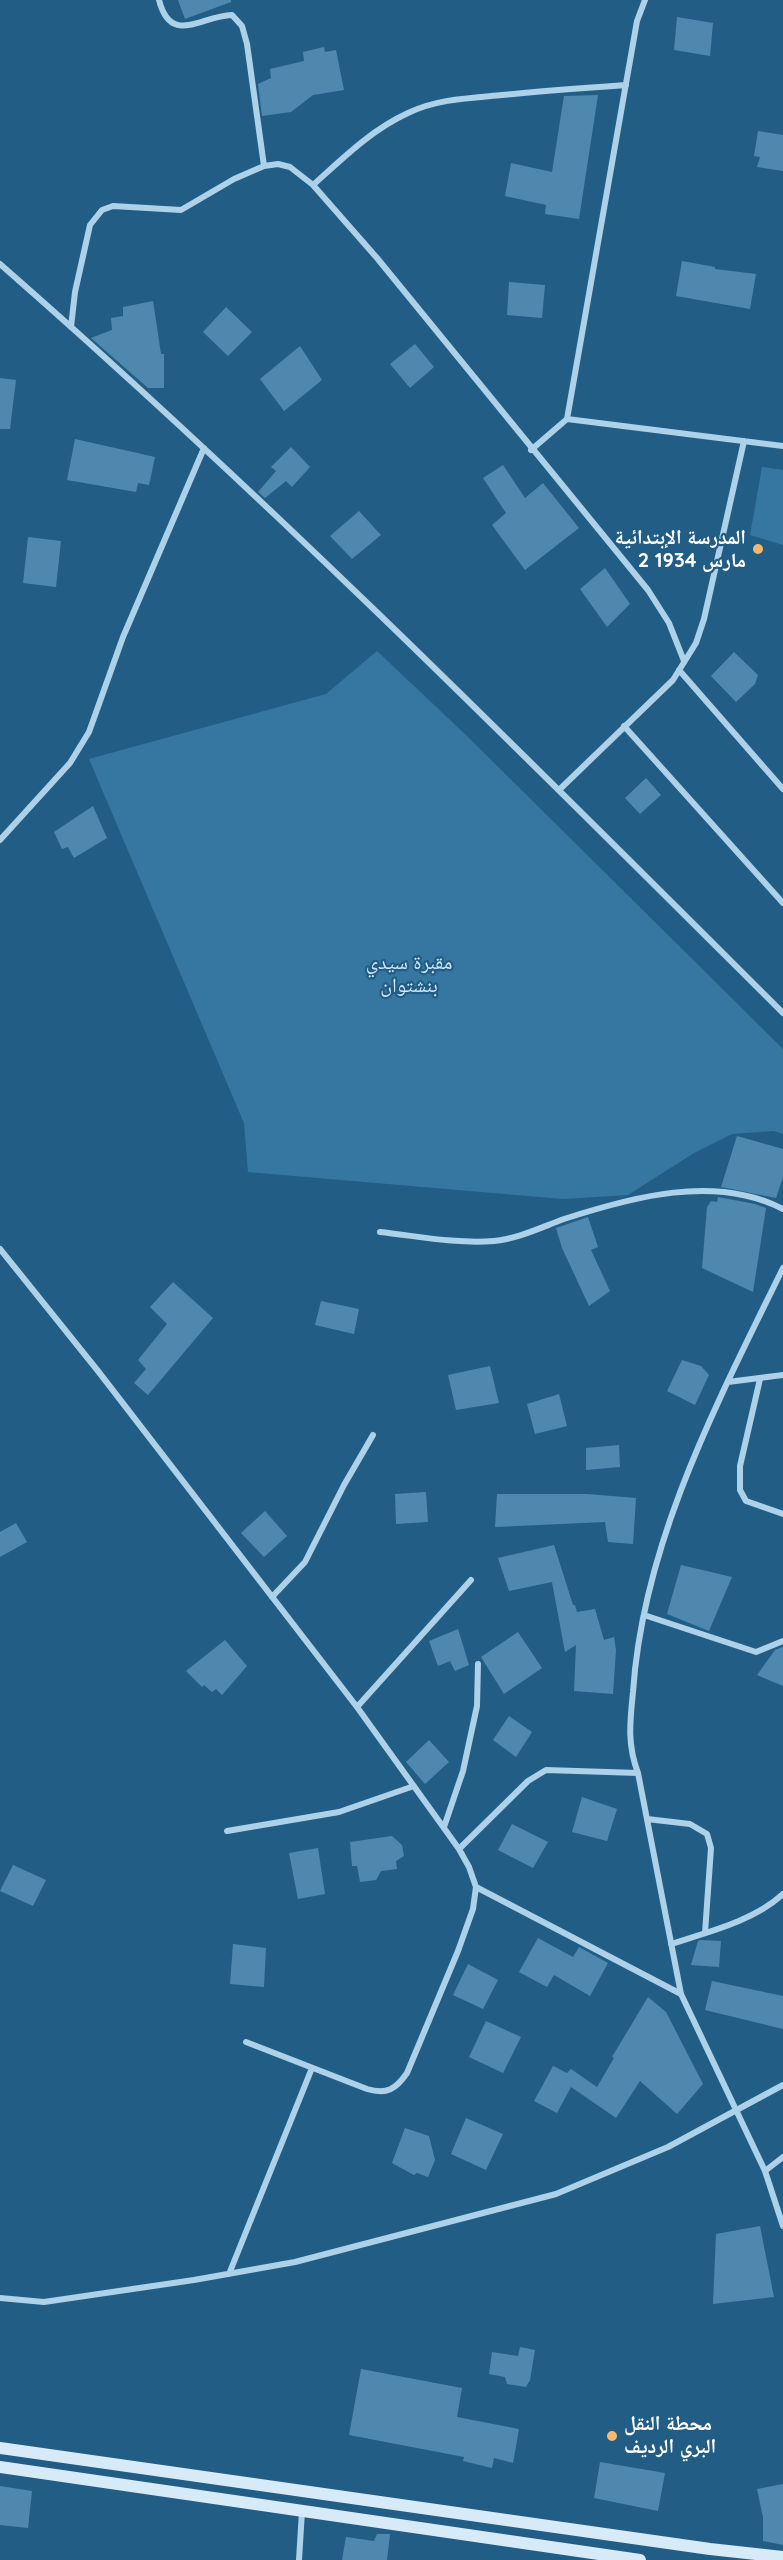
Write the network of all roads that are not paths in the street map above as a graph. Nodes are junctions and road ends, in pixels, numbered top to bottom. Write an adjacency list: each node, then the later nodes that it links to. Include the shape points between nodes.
1 (159, 0): 4 (street, via 162,14 172,24 184,26 232,15 243,26)
2 (645, 0): 3 (street, via 637,21)
3 (626, 85): 5 (street, via 430,104 381,127); 8 (street)
4 (264, 166): 5 (street, via 290,167); 7 (street, via 181,210 113,206 102,210 90,225)
5 (313, 184): 12 (street)
6 (0, 264): 7 (street)
7 (71, 327): 11 (street)
8 (567, 419): 9 (street); 12 (street)
9 (744, 441): 10 (street); 13 (street, via 704,619 696,643)
10 (783, 446)
11 (204, 448): 17 (street); 18 (street, via 123,637 89,732 70,763)
12 (531, 450): 13 (street, via 661,607)
13 (684, 661): 14 (street)
14 (679, 670): 15 (street); 16 (street)
15 (624, 726): 17 (street); 19 (street)
16 (783, 789)
17 (559, 790): 20 (street)
18 (0, 840)
19 (783, 903)
20 (783, 1013)
21 (783, 1209): 22 (street, via 731,1192 674,1192 584,1213 495,1241)
22 (380, 1232)
23 (0, 1249): 31 (street)
24 (783, 1269): 27 (street)
25 (783, 1375): 26 (street)
26 (760, 1379): 27 (street); 29 (street, via 740,1466 740,1490 746,1501)
27 (728, 1382): 32 (street, via 660,1545)
28 (373, 1435): 31 (street, via 305,1562)
29 (783, 1514)
30 (471, 1580): 35 (street)
31 (272, 1597): 35 (street)
32 (644, 1615): 33 (street, via 756,1652); 36 (street, via 636,1648 630,1734 630,1753)
33 (783, 1641)
34 (478, 1664): 39 (street, via 477,1706 463,1771)
35 (357, 1707): 37 (street)
36 (638, 1773): 38 (street); 41 (street, via 563,1768 536,1774)
37 (414, 1786): 39 (street); 40 (street, via 339,1812)
38 (646, 1819): 44 (street, via 690,1824 707,1834 711,1848); 45 (street)
39 (444, 1827): 41 (street)
40 (227, 1831)
41 (459, 1849): 42 (street)
42 (476, 1887): 46 (street); 48 (street, via 459,1950 400,2084 381,2093)
43 (783, 1894): 44 (street, via 773,1903)
44 (705, 1933): 45 (street)
45 (670, 1944): 46 (street)
46 (681, 1994): 50 (street)
47 (246, 2042): 48 (street)
48 (312, 2068): 54 (street)
49 (783, 2085): 50 (street)
50 (737, 2109): 52 (street); 54 (street, via 668,2147 556,2194 295,2262)
51 (783, 2157): 52 (street)
52 (765, 2171): 53 (street)
53 (783, 2226)
54 (229, 2274): 55 (street, via 44,2302)
55 (0, 2298)
56 (0, 2448): 59 (main road)
57 (0, 2467): 58 (main road)
58 (302, 2511): 60 (main road); 61 (street)
59 (783, 2557)
60 (611, 2558): 62 (main road)
61 (299, 2560)
62 (640, 2560)

